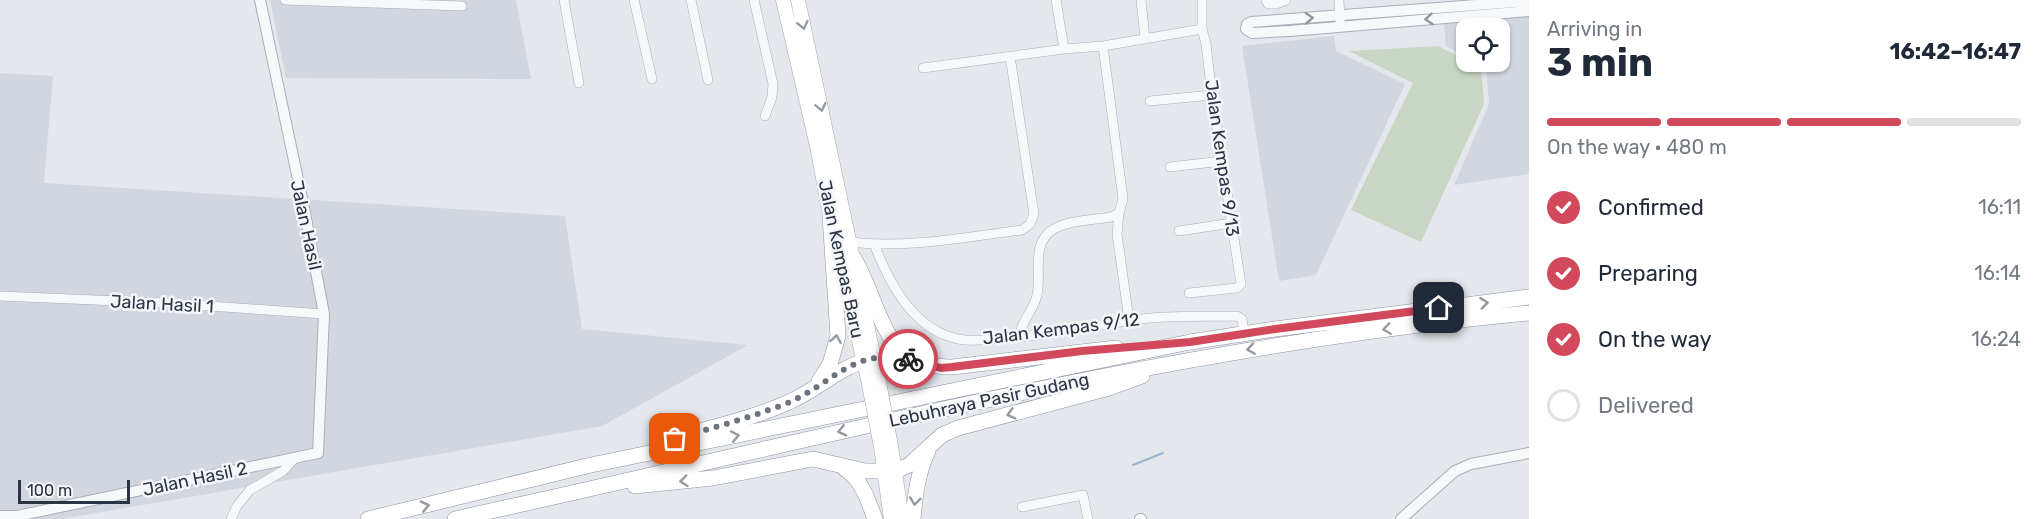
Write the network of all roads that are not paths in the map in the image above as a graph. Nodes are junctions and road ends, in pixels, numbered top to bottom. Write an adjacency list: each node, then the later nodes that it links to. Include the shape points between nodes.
1 (260, 0): 43 (street, Jalan Hasil)
2 (285, 0): 16 (street)
3 (564, 0): 27 (street)
4 (634, 0): 25 (street)
5 (691, 0): 26 (street)
6 (754, 0): 30 (street, via 772,84)
7 (783, 0): 34 (main road, Jalan Kempas Baru, via 818,146)
8 (798, 0): 38 (main road, Jalan Kempas Baru, one-way to 38)
9 (1056, 0): 22 (street)
10 (1141, 0): 20 (street)
11 (1202, 0): 19 (street, Jalan Kempas 9/13)
12 (1286, 0): 15 (street)
13 (1339, 0): 18 (street)
14 (1529, 1): 18 (street)
15 (1267, 2)
16 (462, 6)
17 (1529, 11): 18 (street, one-way to 18)
18 (1340, 21): 18 (street, one-way to 18, via 1251,33 1246,29 1251,22)
19 (1202, 29): 20 (street); 28 (street, Jalan Kempas 9/13)
20 (1145, 39): 21 (street)
21 (1103, 46): 22 (street); 33 (street, via 1123,199)
22 (1064, 49): 23 (street)
23 (1010, 56): 24 (street); 37 (street, via 1034,214 1030,224 1022,230)
24 (923, 68)
25 (652, 79)
26 (708, 80)
27 (579, 83)
28 (1212, 95): 29 (street); 31 (street, Jalan Kempas 9/13)
29 (1150, 101)
30 (765, 116)
31 (1222, 161): 32 (street); 35 (street, Jalan Kempas 9/13)
32 (1170, 167)
33 (1119, 213): 44 (street, via 1117,234); 46 (street, via 1112,218 1058,225 1044,235 1039,252 1037,298 1022,324)
34 (830, 216): 48 (main road, Jalan Kempas Baru); 51 (highway, one-way to 34, via 830,364 838,336)
35 (1232, 223): 36 (street); 39 (street, Jalan Kempas 9/13, via 1241,284)
36 (1179, 231)
37 (875, 246): 38 (street); 46 (street, Jalan Kempas 9/12, via 904,302 917,318 937,331 964,340)
38 (851, 250): 48 (main road, Jalan Kempas Baru); 50 (highway, via 888,334)
39 (1189, 293)
40 (0, 296): 43 (street, Jalan Hasil 1)
41 (1529, 297): 45 (highway, Lebuhraya Pasir Gudang, one-way to 41)
42 (1529, 313): 49 (highway, Lebuhraya Pasir Gudang, one-way to 49, via 1437,322)
43 (324, 314): 53 (street, Jalan Hasil)
44 (1129, 320): 45 (street, Jalan Kempas 9/12, via 1237,316 1242,318); 46 (street, Jalan Kempas 9/12)
45 (1244, 333): 47 (highway, Lebuhraya Pasir Gudang)
46 (1020, 338)
47 (1190, 342): 50 (highway, via 941,368); 57 (highway, Lebuhraya Pasir Gudang, one-way to 47)
48 (869, 359): 50 (highway); 51 (highway, via 840,370); 58 (main road, Jalan Kempas Baru, bridge)
49 (1187, 359): 52 (highway, one-way to 52, via 1108,388 958,428); 59 (highway, Lebuhraya Pasir Gudang, one-way to 59)
50 (911, 360)
51 (811, 391): 57 (highway, via 747,418)
52 (932, 443): 58 (highway, via 909,465); 68 (highway, one-way to 68, via 923,462)
53 (318, 453): 55 (street, Jalan Hasil 2)
54 (1529, 453): 70 (street, via 1471,464 1455,471)
55 (294, 459): 61 (street, Jalan Hasil 2); 62 (street, via 283,471 250,490)
56 (833, 463): 58 (highway, via 849,469); 59 (highway, one-way to 59, via 813,459 713,478); 65 (highway, via 854,475)
57 (591, 465): 63 (highway, Lebuhraya Pasir Gudang, one-way to 57)
58 (891, 472): 66 (main road, Jalan Kempas Baru); 67 (main road, Jalan Kempas Baru)
59 (565, 493): 64 (highway, Lebuhraya Pasir Gudang)
60 (1022, 507): 69 (street, via 1083,495)
61 (0, 516)
62 (231, 519)
63 (368, 519)
64 (454, 519)
65 (875, 519)
66 (891, 519)
67 (902, 519)
68 (913, 519)
69 (1088, 519)
70 (1401, 519)

